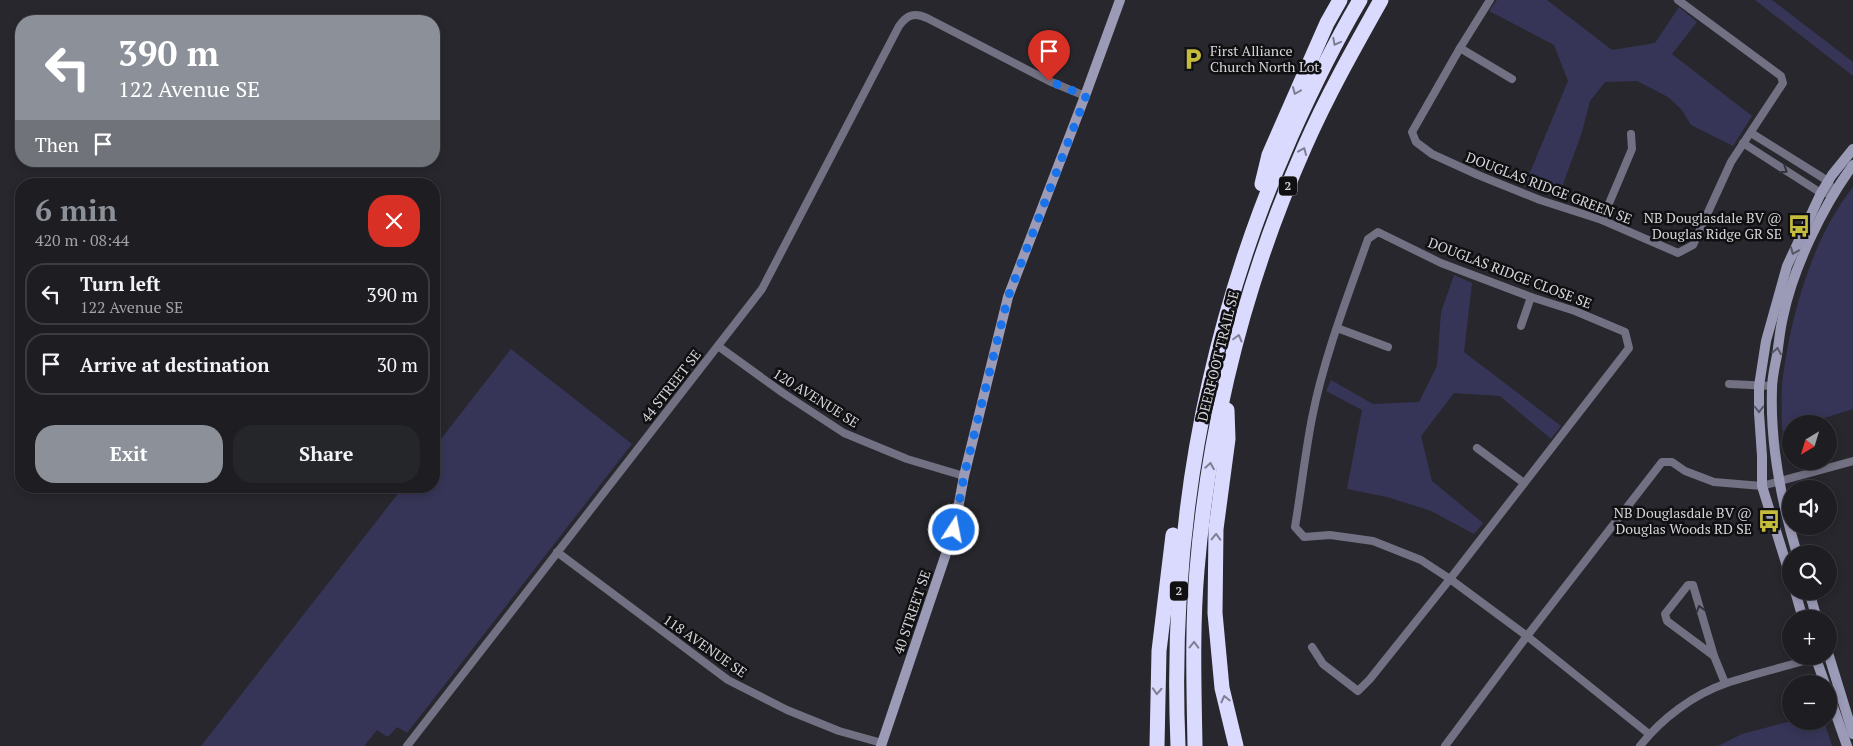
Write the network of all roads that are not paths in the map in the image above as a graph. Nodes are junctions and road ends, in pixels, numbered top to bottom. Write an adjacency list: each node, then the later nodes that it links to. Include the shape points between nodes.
1 (1120, 0): 9 (street, 40 STREET SE)
2 (1340, 0): 19 (highway, one-way to 19, via 1269,155)
3 (1360, 0): 19 (highway, DEERFOOT TRAIL SE / 2, one-way to 19, via 1314,84 1270,184)
4 (1381, 0): 26 (highway, DEERFOOT TRAIL SE / 2, one-way to 4, via 1248,299 1296,166 1341,72)
5 (1490, 0): 7 (street, DOUGLAS RIDGE GREEN SE)
6 (1678, 0): 10 (street, DOUGLAS RIDGE GREEN SE, via 1781,76 1782,83)
7 (1460, 48): 8 (street); 18 (street, DOUGLAS RIDGE GREEN SE, via 1412,132 1416,142 1432,154 1486,178)
8 (1512, 80)
9 (1086, 96): 23 (street, 44 STREET SE, via 1049,81 919,14 905,18 762,289); 32 (street, 40 STREET SE, via 1008,297)
10 (1751, 133): 12 (street, DOUGLAS RIDGE GREEN SE); 15 (street)
11 (1631, 134): 18 (street, via 1632,149)
12 (1743, 143): 16 (street, one-way to 16); 18 (street, DOUGLAS RIDGE GREEN SE, via 1693,245 1678,254)
13 (1853, 149): 15 (street)
14 (1853, 166): 17 (street)
15 (1828, 182): 16 (street); 17 (street)
16 (1821, 193): 17 (street); 27 (street, one-way to 27, via 1787,266 1766,341)
17 (1834, 193): 28 (street, one-way to 17, via 1783,315 1797,271)
18 (1602, 220)
19 (1244, 257): 29 (highway, DEERFOOT TRAIL SE / 2, via 1218,342)
20 (1530, 297): 21 (street); 22 (street, DOUGLAS RIDGE CLOSE SE, via 1441,263 1378,232 1368,239); 34 (street, DOUGLAS RIDGE CLOSE SE, via 1625,332 1630,348)
21 (1521, 326)
22 (1337, 328): 24 (street); 39 (street, DOUGLAS RIDGE CLOSE SE, via 1312,417 1295,527 1304,537 1330,535 1373,541 1421,560)
23 (718, 346): 32 (street, 120 AVENUE SE, via 783,394 844,433 908,459); 38 (street, 44 STREET SE)
24 (1388, 347)
25 (1729, 384): 27 (street)
26 (1226, 385): 53 (highway, DEERFOOT TRAIL SE / 2, one-way to 26, via 1193,667 1197,570 1213,446); 54 (highway, one-way to 26, via 1222,688 1215,613 1216,529 1228,438)
27 (1759, 386): 28 (street); 35 (street, one-way to 35)
28 (1772, 386): 33 (street)
29 (1197, 437): 51 (highway, one-way to 51, via 1176,512 1159,651); 52 (highway, DEERFOOT TRAIL SE / 2, via 1185,517 1177,620)
30 (1477, 448): 34 (street)
31 (1853, 461): 33 (street)
32 (964, 476): 49 (street, 40 STREET SE, via 954,530)
33 (1778, 482): 35 (street); 36 (street)
34 (1524, 483): 39 (street, DOUGLAS RIDGE CLOSE SE)
35 (1762, 486): 37 (street); 40 (street, via 1714,482 1672,462 1662,462)
36 (1794, 545)
37 (1782, 550)
38 (557, 552): 49 (street, 118 AVENUE SE, via 728,680 787,710); 50 (street, 44 STREET SE)
39 (1450, 579): 40 (street, DOUGLAS RIDGE CLOSE SE); 41 (street, via 1358,691 1323,664)
40 (1526, 636): 47 (street, DOUGLAS RIDGE CLOSE SE); 55 (street)
41 (1312, 647)
42 (1714, 656): 42 (street, one-way to 42, via 1693,585 1688,585 1665,614 1667,621); 45 (street)
43 (1790, 665): 45 (street)
44 (1832, 665): 48 (street)
45 (1725, 684): 47 (street, via 1692,700)
46 (1837, 718): 57 (street)
47 (1649, 734): 56 (street)
48 (1853, 734)
49 (882, 744)
50 (407, 746)
51 (1157, 746)
52 (1178, 746)
53 (1195, 746)
54 (1236, 746)
55 (1445, 746)
56 (1640, 746)
57 (1847, 746)

